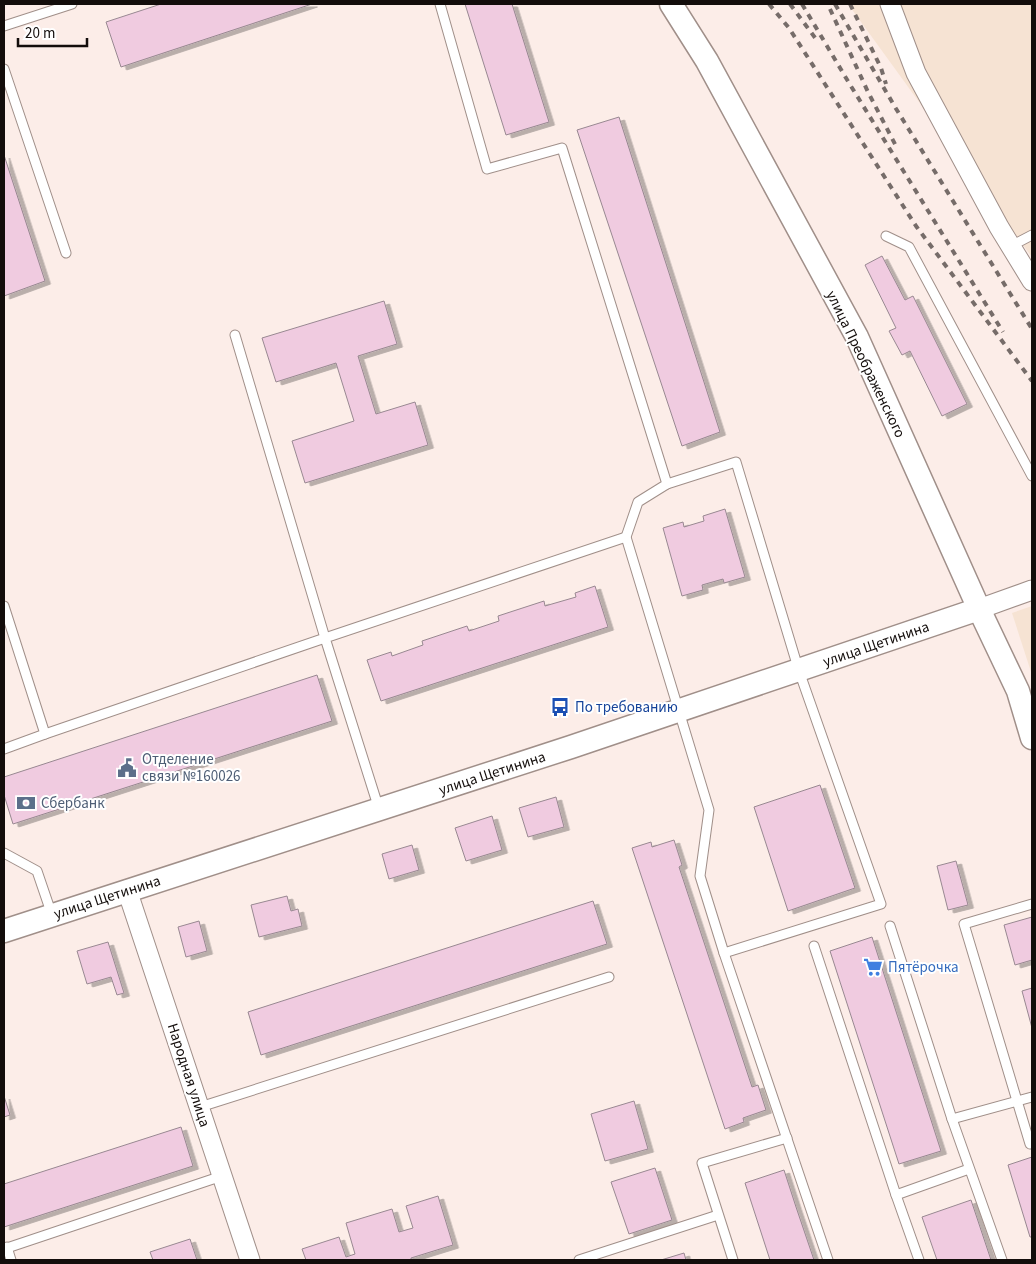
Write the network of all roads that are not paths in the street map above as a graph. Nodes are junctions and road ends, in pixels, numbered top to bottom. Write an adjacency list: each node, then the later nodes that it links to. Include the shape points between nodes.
1 (72, 4): 5 (lane)
2 (440, 4): 14 (lane, via 487,169 562,148)
3 (672, 4): 18 (street, улица Преображенского, via 707,61 857,337)
4 (890, 4): 9 (street, via 916,73)
5 (4, 26)
6 (4, 69): 10 (lane)
7 (1032, 235): 9 (lane)
8 (886, 236): 13 (lane, via 909,247)
9 (1011, 246): 11 (street)
10 (66, 254)
11 (1032, 282)
12 (235, 335): 19 (lane)
13 (1032, 476)
14 (667, 484): 15 (lane, via 638,502); 20 (lane, via 736,462)
15 (626, 537): 19 (lane); 21 (lane)
16 (1032, 590): 18 (street)
17 (4, 606): 22 (lane)
18 (979, 609): 20 (street, улица Щетинина); 23 (street, улица Преображенского, via 1018,691)
19 (325, 638): 22 (lane); 25 (lane)
20 (799, 671): 21 (street, улица Щетинина); 33 (lane, via 880,904)
21 (679, 710): 25 (street, улица Щетинина); 33 (lane, via 709,810 700,876)
22 (45, 734): 24 (lane)
23 (1032, 738)
24 (4, 749)
25 (379, 809): 27 (street, улица Щетинина)
26 (4, 853): 29 (lane, via 37,872)
27 (127, 890): 29 (street, улица Щетинина); 37 (street, Народная улица)
28 (1032, 904): 36 (lane, via 964,924)
29 (52, 915): 31 (street, улица Щетинина)
30 (890, 926): 38 (lane)
31 (6, 928)
32 (814, 946): 43 (lane)
33 (724, 953): 39 (lane)
34 (609, 977): 37 (lane)
35 (1032, 1097): 36 (lane)
36 (1017, 1101): 38 (lane); 40 (lane)
37 (200, 1107): 42 (street, Народная улица)
38 (952, 1119): 41 (lane)
39 (787, 1138): 44 (lane, via 702,1163); 50 (lane)
40 (1030, 1144)
41 (969, 1169): 43 (lane); 52 (lane)
42 (222, 1176): 45 (lane); 47 (street, Народная улица)
43 (896, 1195): 51 (lane)
44 (718, 1215): 48 (lane); 49 (lane)
45 (6, 1248): 46 (lane)
46 (11, 1260)
47 (250, 1260)
48 (579, 1260)
49 (733, 1260)
50 (828, 1260)
51 (918, 1260)
52 (1002, 1260)

